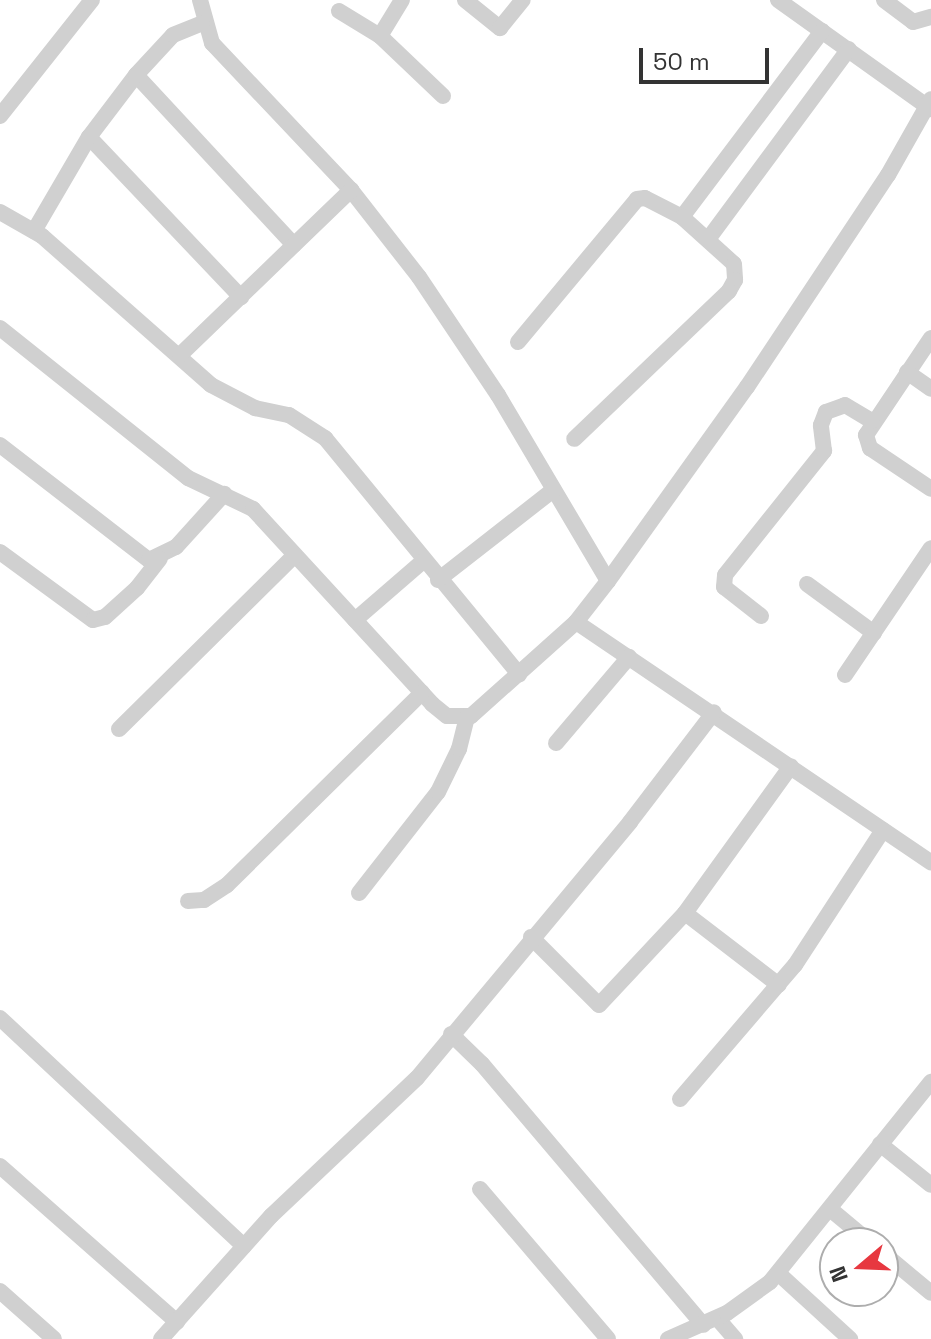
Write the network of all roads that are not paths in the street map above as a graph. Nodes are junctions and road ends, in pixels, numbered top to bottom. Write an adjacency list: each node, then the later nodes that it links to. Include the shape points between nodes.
1 (92, 0): 17 (street)
2 (200, 0): 10 (street)
3 (402, 0): 12 (street)
4 (465, 0): 5 (street, via 500,28)
5 (523, 0)
6 (778, 0): 11 (street)
7 (884, 0): 9 (street, via 913,22)
8 (339, 11): 12 (street)
9 (931, 17)
10 (202, 23): 14 (street, via 173,35); 19 (street, via 219,51)
11 (822, 31): 13 (street); 21 (street)
12 (380, 36): 15 (street)
13 (849, 49): 16 (street); 23 (street)
14 (136, 75): 18 (street); 24 (street)
15 (443, 96)
16 (930, 104): 44 (street, via 747,387)
17 (0, 116)
18 (89, 137): 22 (street); 25 (street)
19 (351, 190): 24 (street); 36 (street, via 419,277)
20 (0, 212): 22 (street)
21 (682, 217): 23 (street); 28 (street, via 637,199)
22 (34, 231): 29 (street)
23 (709, 238): 33 (street, via 734,264 729,291)
24 (294, 245): 25 (street)
25 (241, 297): 29 (street)
26 (0, 328): 37 (street, via 188,478)
27 (931, 338): 30 (street)
28 (518, 342)
29 (180, 355): 42 (street, via 224,394 289,415 325,438)
30 (907, 372): 31 (street); 32 (street)
31 (931, 389)
32 (872, 421): 35 (street, via 866,435 870,448); 46 (street, via 845,405 826,412 821,425 824,451 725,575 724,587)
33 (574, 439)
34 (0, 445): 41 (street, via 139,556)
35 (931, 489)
36 (553, 490): 43 (street); 44 (street)
37 (224, 494): 40 (street, via 253,509); 41 (street)
38 (931, 548): 49 (street)
39 (0, 552): 41 (street, via 93,620 105,617 137,588)
40 (294, 556): 47 (street); 56 (street)
41 (160, 559)
42 (422, 562): 43 (street); 47 (street)
43 (438, 580): 51 (street)
44 (608, 581): 48 (street)
45 (807, 584): 49 (street)
46 (761, 616)
47 (355, 620): 53 (street)
48 (576, 622): 50 (street); 51 (street)
49 (874, 633): 52 (street)
50 (629, 657): 54 (street); 57 (street)
51 (519, 674): 55 (street)
52 (845, 675)
53 (422, 693): 55 (street, via 447,716); 62 (street, via 227,885 204,900)
54 (714, 712): 58 (street); 64 (street, via 630,822)
55 (467, 716): 61 (street, via 459,749 438,792)
56 (119, 729)
57 (556, 743)
58 (791, 766): 59 (street); 63 (street)
59 (883, 830): 60 (street); 65 (street)
60 (931, 862)
61 (359, 893)
62 (188, 901)
63 (685, 913): 64 (street, via 599,1005); 65 (street)
64 (531, 937): 67 (street)
65 (779, 985): 69 (street)
66 (0, 1018): 76 (street)
67 (451, 1034): 76 (street, via 417,1078); 82 (street)
68 (931, 1082): 70 (street)
69 (680, 1099)
70 (880, 1144): 72 (street); 74 (street)
71 (0, 1166): 81 (street)
72 (931, 1185)
73 (480, 1189): 85 (street)
74 (830, 1209): 75 (street); 78 (street)
75 (852, 1227)
76 (244, 1246): 81 (street)
77 (899, 1266): 80 (street)
78 (778, 1273): 82 (street); 88 (street)
79 (0, 1291): 83 (street)
80 (931, 1293)
81 (177, 1322): 84 (street)
82 (710, 1322): 86 (street); 87 (street)
83 (54, 1339)
84 (161, 1339)
85 (608, 1339)
86 (668, 1339)
87 (735, 1339)
88 (850, 1339)

